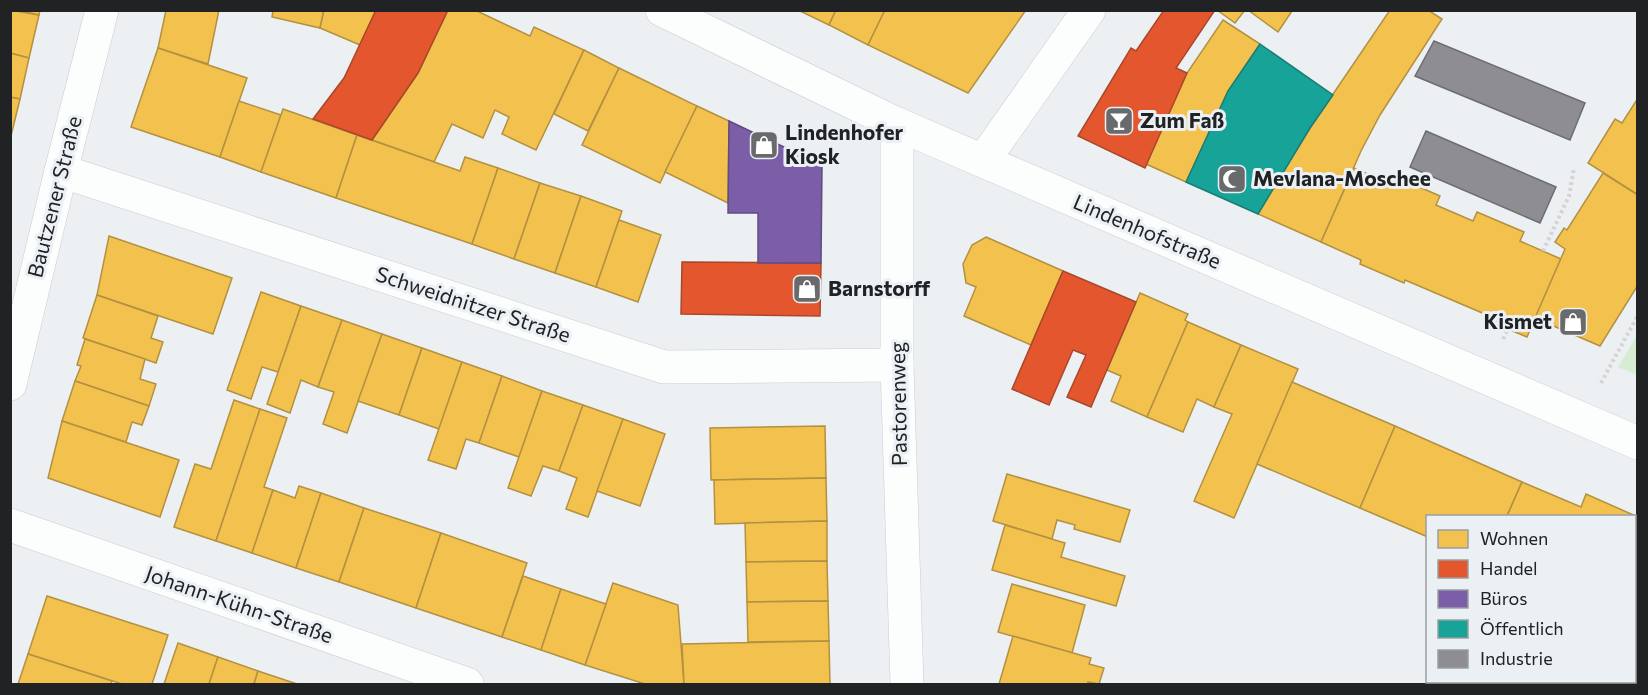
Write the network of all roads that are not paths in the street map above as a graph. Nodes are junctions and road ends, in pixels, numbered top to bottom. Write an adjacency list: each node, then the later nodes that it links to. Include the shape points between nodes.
1 (102, 10): 6 (street, Bautzener Straße)
2 (662, 10): 4 (street, Lindenhofstraße)
3 (1089, 10): 5 (street)
4 (897, 123): 5 (street, Lindenhofstraße); 7 (street, Pastorenweg)
5 (983, 161): 9 (street, Lindenhofstraße)
6 (61, 171): 7 (street, Schweidnitzer Straße, via 664,367); 8 (street, Bautzener Straße)
7 (897, 365): 12 (street, Pastorenweg)
8 (10, 384)
9 (1638, 443)
10 (12, 532): 11 (street, Johann-Kühn-Straße)
11 (467, 684)
12 (907, 684)

